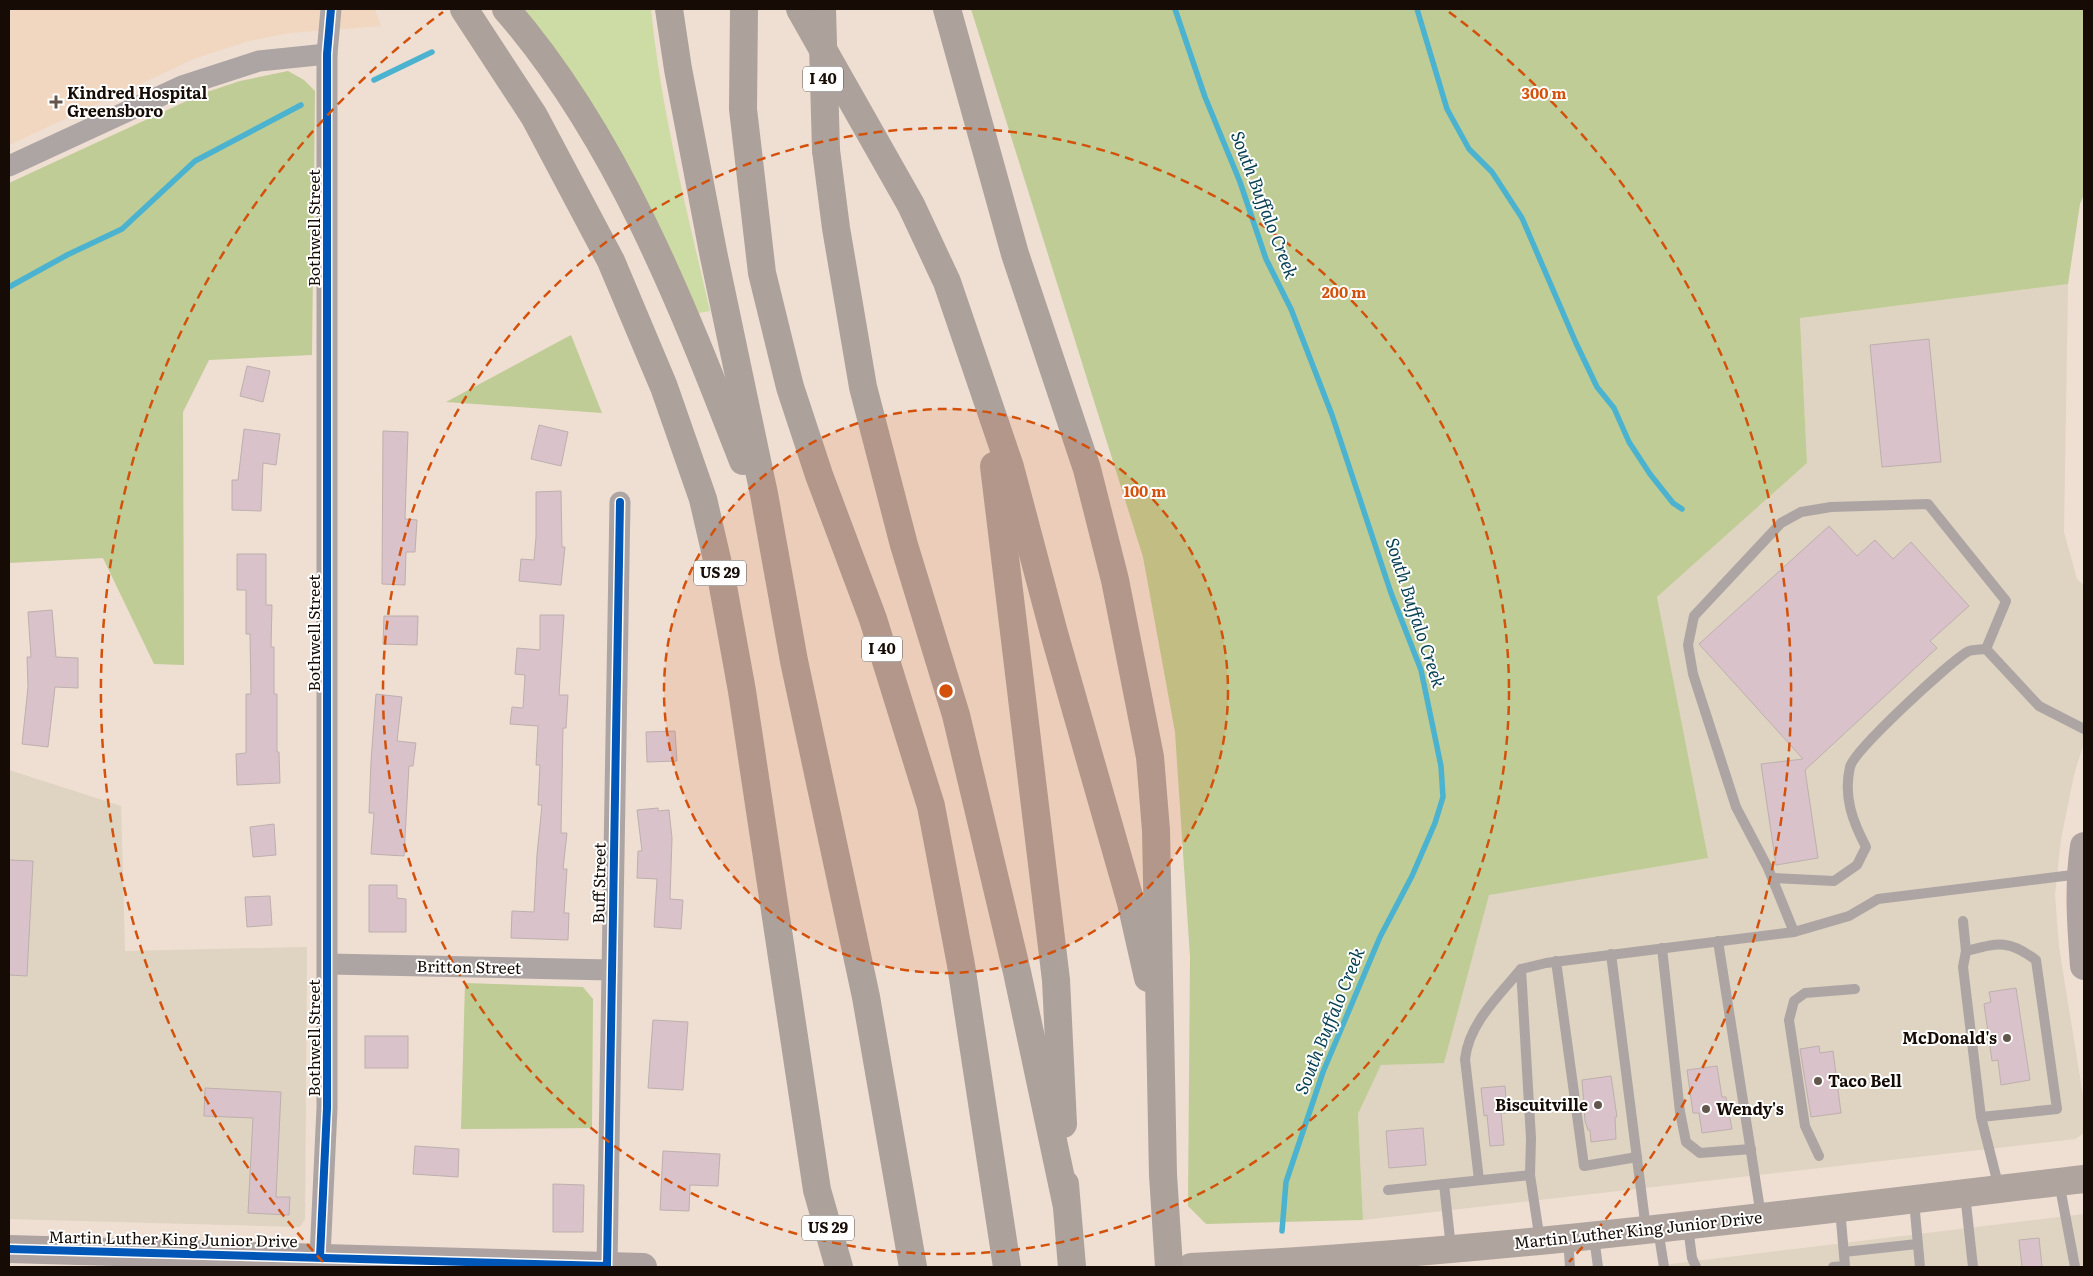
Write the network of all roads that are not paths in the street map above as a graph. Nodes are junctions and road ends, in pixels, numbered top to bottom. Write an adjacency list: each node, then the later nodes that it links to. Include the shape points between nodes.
1 (331, 9): 9 (street, Bothwell Street)
2 (464, 9): 60 (highway, US 29, via 534,116 611,262 654,364 703,499 742,691 817,1190)
3 (506, 9): 14 (highway, via 538,47 583,115 638,214 696,339 744,461)
4 (669, 9): 14 (highway)
5 (744, 9): 62 (highway, I 40, via 742,109 762,273 790,387 873,619 932,806 961,965)
6 (800, 9): 11 (highway, via 912,205 947,282)
7 (822, 9): 44 (highway, I 40, bridge, via 826,150 863,387 904,545 956,715 1017,972)
8 (947, 9): 31 (highway, via 1015,254 1088,469 1132,661 1150,757 1156,830)
9 (327, 54): 10 (street, via 259,61 182,86); 26 (street, Bothwell Street)
10 (9, 166)
11 (978, 373): 31 (highway, via 1010,467 1131,903); 44 (highway, via 998,489 1056,980)
12 (620, 502): 29 (street, Buff Street)
13 (1986, 649): 15 (lane, via 2039,706); 18 (lane, via 1969,651 1860,750 1850,765 1848,798 1853,822 1866,847 1857,865 1834,881); 18 (lane, via 2006,601 1928,504 1831,506 1801,512 1781,523 1694,616 1688,646 1693,674 1736,807)
14 (794, 661): 61 (highway, via 866,997)
15 (2084, 729)
16 (2084, 846): 17 (main road)
17 (2080, 874): 20 (lane, via 1878,898 1849,916); 27 (main road)
18 (1772, 878): 20 (lane)
19 (1963, 920): 23 (lane)
20 (1794, 932): 21 (lane)
21 (1718, 941): 22 (lane); 33 (lane)
22 (1662, 948): 24 (lane); 33 (lane, via 1686,1142 1700,1153)
23 (1966, 952): 32 (lane, via 1964,967); 32 (lane, via 1996,944 2018,947 2036,960 2057,1109)
24 (1612, 954): 25 (lane); 35 (lane)
25 (1556, 961): 28 (lane); 35 (lane, via 1584,1166)
26 (328, 964): 29 (street, Britton Street); 55 (street, Bothwell Street, via 327,1108)
27 (2084, 966)
28 (1520, 969): 36 (lane); 37 (lane, via 1475,1027 1466,1047)
29 (610, 970): 57 (street, Buff Street)
30 (1855, 989): 34 (lane, via 1806,993 1794,1001 1789,1020 1805,1126)
31 (1162, 1043): 64 (highway, via 1163,1175)
32 (1982, 1117): 40 (lane)
33 (1751, 1148): 46 (lane)
34 (1819, 1156)
35 (1636, 1157): 48 (lane)
36 (1530, 1176): 37 (lane); 50 (lane)
37 (1479, 1180): 39 (lane)
38 (2072, 1181): 40 (highway, Martin Luther King Junior Drive); 73 (lane)
39 (1444, 1184): 41 (lane); 53 (lane)
40 (1999, 1189): 42 (highway, Martin Luther King Junior Drive)
41 (1388, 1190)
42 (1964, 1193): 43 (highway, Martin Luther King Junior Drive); 72 (lane)
43 (1913, 1199): 45 (highway, Martin Luther King Junior Drive); 51 (lane)
44 (1066, 1202): 63 (highway, I 40)
45 (1840, 1208): 46 (highway, Martin Luther King Junior Drive); 54 (lane)
46 (1761, 1217): 47 (highway, Martin Luther King Junior Drive)
47 (1688, 1226): 48 (highway, Martin Luther King Junior Drive); 69 (lane)
48 (1652, 1230): 49 (highway, Martin Luther King Junior Drive); 68 (lane)
49 (1581, 1237): 50 (highway, Martin Luther King Junior Drive); 66 (lane); 67 (lane)
50 (1540, 1241): 53 (highway, Martin Luther King Junior Drive)
51 (1917, 1244): 54 (lane); 71 (lane)
52 (9, 1249): 56 (main road, Martin Luther King Junior Drive)
53 (1452, 1249): 65 (highway, Martin Luther King Junior Drive, via 1304,1262)
54 (1844, 1252): 58 (lane)
55 (320, 1256): 56 (main road, Martin Luther King Junior Drive); 57 (main road, Martin Luther King Junior Drive)
56 (240, 1261)
57 (607, 1266): 59 (main road, Martin Luther King Junior Drive)
58 (1845, 1266): 70 (lane)
59 (643, 1267)
60 (839, 1267)
61 (913, 1267)
62 (1007, 1267)
63 (1072, 1267)
64 (1169, 1267)
65 (1191, 1267)
66 (1570, 1267)
67 (1598, 1267)
68 (1664, 1267)
69 (1696, 1267)
70 (1833, 1267)
71 (1920, 1267)
72 (1973, 1267)
73 (2074, 1267)

